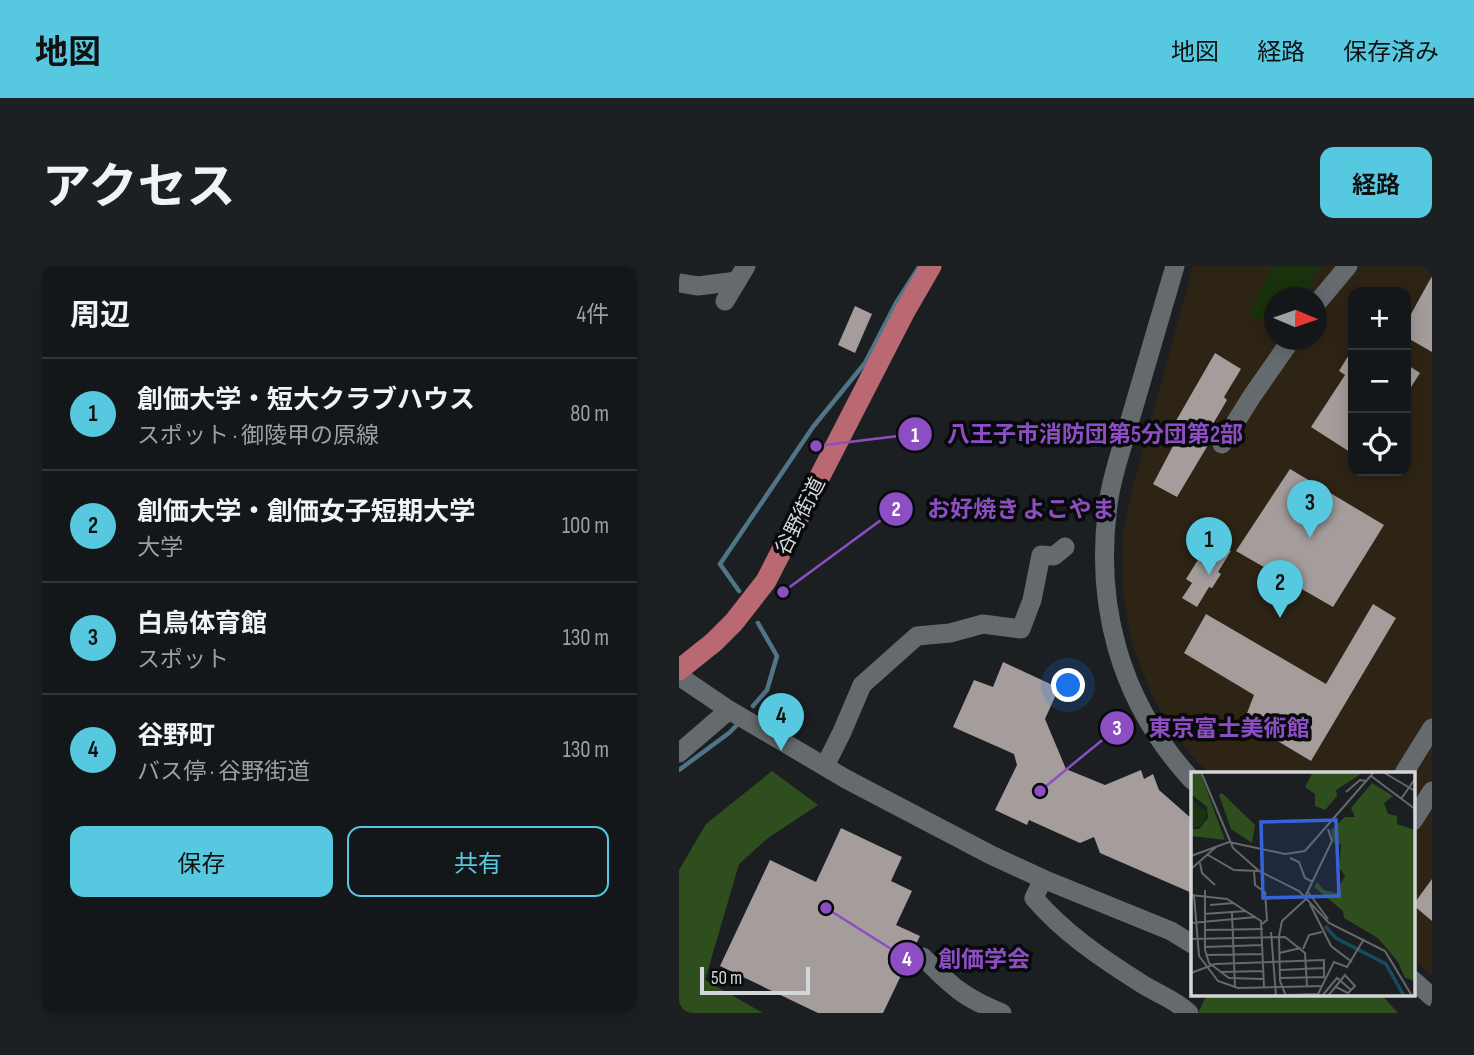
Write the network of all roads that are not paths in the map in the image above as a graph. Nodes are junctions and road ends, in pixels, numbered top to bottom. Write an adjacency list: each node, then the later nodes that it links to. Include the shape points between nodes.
1 (931, 266): 11 (main road, 谷野街道, via 766,581 721,635)
2 (1175, 266): 17 (street, via 1109,495 1104,543 1106,595 1115,645 1134,695)
3 (1348, 266): 6 (street)
4 (741, 274): 5 (street, via 698,286); 7 (street)
5 (679, 283)
6 (1327, 291)
7 (725, 301)
8 (1284, 350): 9 (street)
9 (1222, 444)
10 (1065, 547): 15 (street, via 1054,556 1041,555 1021,629 983,624 916,636 862,685)
11 (679, 673): 12 (street)
12 (729, 710): 14 (street); 15 (street)
13 (1432, 728): 16 (street)
14 (679, 753)
15 (825, 766): 20 (street)
16 (1405, 772)
17 (1191, 778)
18 (1432, 791): 19 (street)
19 (1415, 818)
20 (1043, 879): 21 (street); 27 (street, via 1034,898 1053,920)
21 (1171, 931): 22 (street); 23 (street)
22 (1191, 936)
23 (1191, 943)
24 (923, 957): 28 (street, via 947,983 977,1004)
25 (1415, 982): 26 (street)
26 (1432, 997)
27 (1186, 1012)
28 (1002, 1013)

